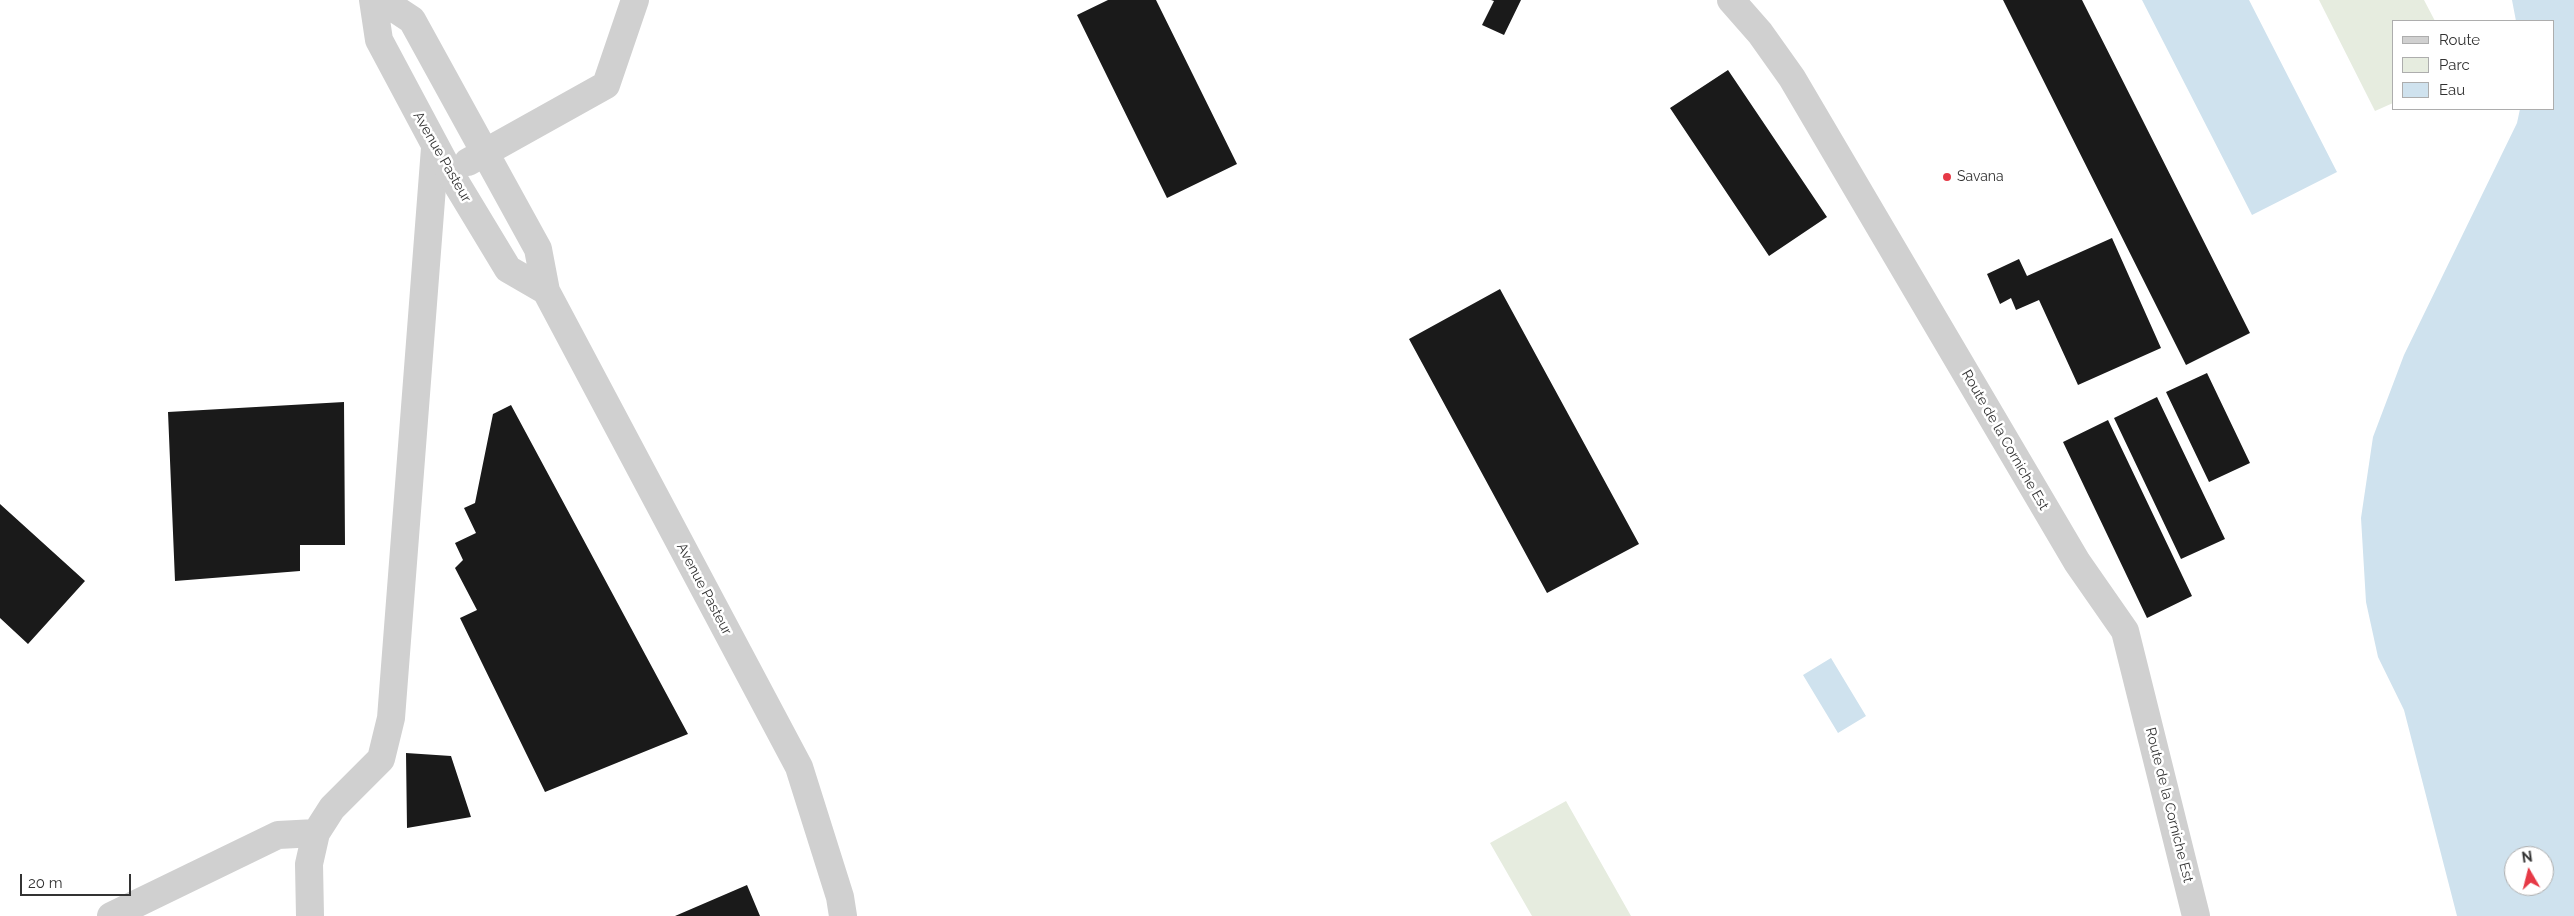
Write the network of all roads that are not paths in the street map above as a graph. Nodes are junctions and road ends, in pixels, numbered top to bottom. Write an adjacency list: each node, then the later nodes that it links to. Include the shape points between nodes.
1 (374, 0): 5 (street, Avenue Pasteur, via 379,40)
2 (382, 0): 6 (street, Avenue Pasteur, via 412,20)
3 (635, 0): 6 (street, via 606,85)
4 (1731, 0): 13 (street, Route de la Corniche Est, via 1760,33 1792,78 2077,562 2125,631)
5 (436, 148): 7 (street, Avenue Pasteur); 9 (street, via 391,718 381,759 332,808)
6 (484, 152): 7 (street); 8 (street, Avenue Pasteur, via 538,249)
7 (450, 173): 8 (street, Avenue Pasteur, via 508,269)
8 (546, 291): 10 (street, Avenue Pasteur, via 799,767)
9 (316, 833): 11 (street, via 278,835); 12 (street, via 309,864)
10 (841, 906)
11 (112, 916)
12 (310, 916)
13 (2196, 916)

